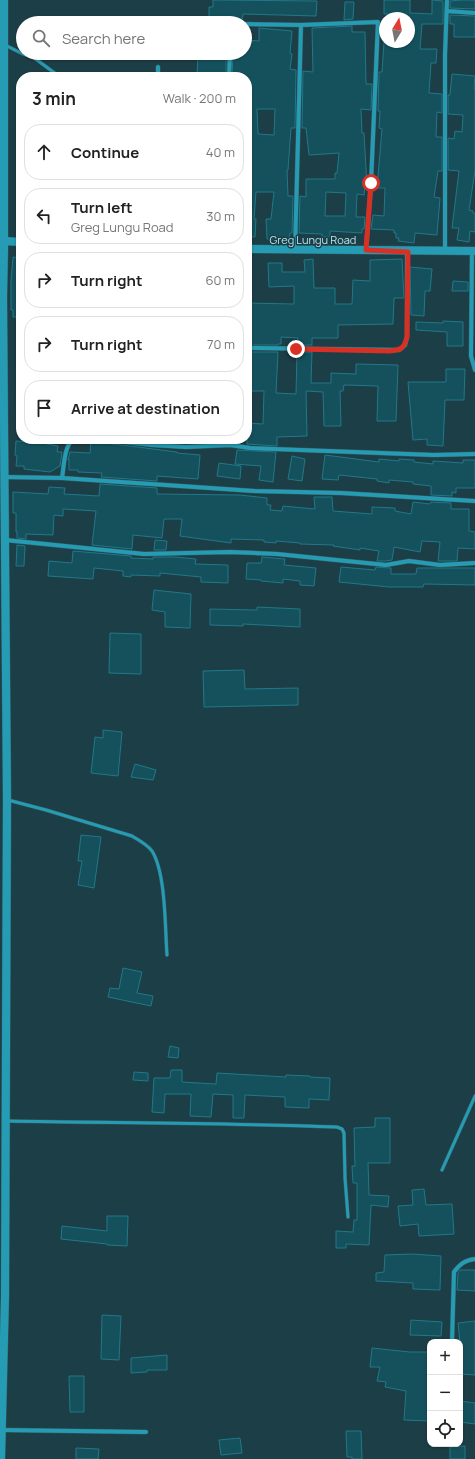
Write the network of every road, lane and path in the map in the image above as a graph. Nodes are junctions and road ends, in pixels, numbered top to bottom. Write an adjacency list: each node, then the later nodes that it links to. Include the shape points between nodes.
1 (4, 0): 7 (street)
2 (447, 0): 3 (street)
3 (447, 11): 4 (street); 22 (street)
4 (475, 13)
5 (252, 24): 6 (street)
6 (301, 25): 18 (street, via 378,22); 19 (street)
7 (3, 44): 8 (lane); 16 (street)
8 (16, 50)
9 (37, 60): 12 (lane)
10 (230, 60): 14 (street)
11 (158, 67): 13 (street)
12 (53, 72)
13 (158, 72)
14 (229, 72)
15 (16, 243): 16 (street)
16 (3, 246): 28 (street)
17 (252, 250): 19 (street, Greg Lungu Road)
18 (366, 250): 19 (street, Greg Lungu Road); 21 (street, Greg Lungu Road)
19 (295, 251)
20 (474, 251): 22 (street, Greg Lungu Road); 24 (street, via 471,356)
21 (408, 252): 22 (street, Greg Lungu Road); 23 (street, via 407,337 405,345 399,350)
22 (445, 252)
23 (252, 348)
24 (475, 370)
25 (69, 444): 30 (street)
26 (143, 444): 27 (street, via 186,447 230,445 250,448 434,455)
27 (475, 454)
28 (2, 463): 29 (street)
29 (4, 477): 30 (street); 32 (street)
30 (62, 478): 31 (street, via 254,491)
31 (475, 501)
32 (5, 540): 33 (street, via 144,554 277,554 386,565 409,561 440,565); 34 (street)
33 (475, 563)
34 (7, 800): 35 (lane, via 132,836 152,851 159,868 163,894); 37 (street)
35 (167, 955)
36 (475, 1096): 38 (lane)
37 (7, 1121): 39 (lane, via 337,1127 344,1133 344,1178); 42 (street)
38 (442, 1170)
39 (348, 1217)
40 (475, 1259): 41 (street, via 468,1260 454,1272)
41 (452, 1339)
42 (2, 1363): 43 (street)
43 (2, 1430): 44 (street); 45 (street)
44 (146, 1432)
45 (2, 1459)

